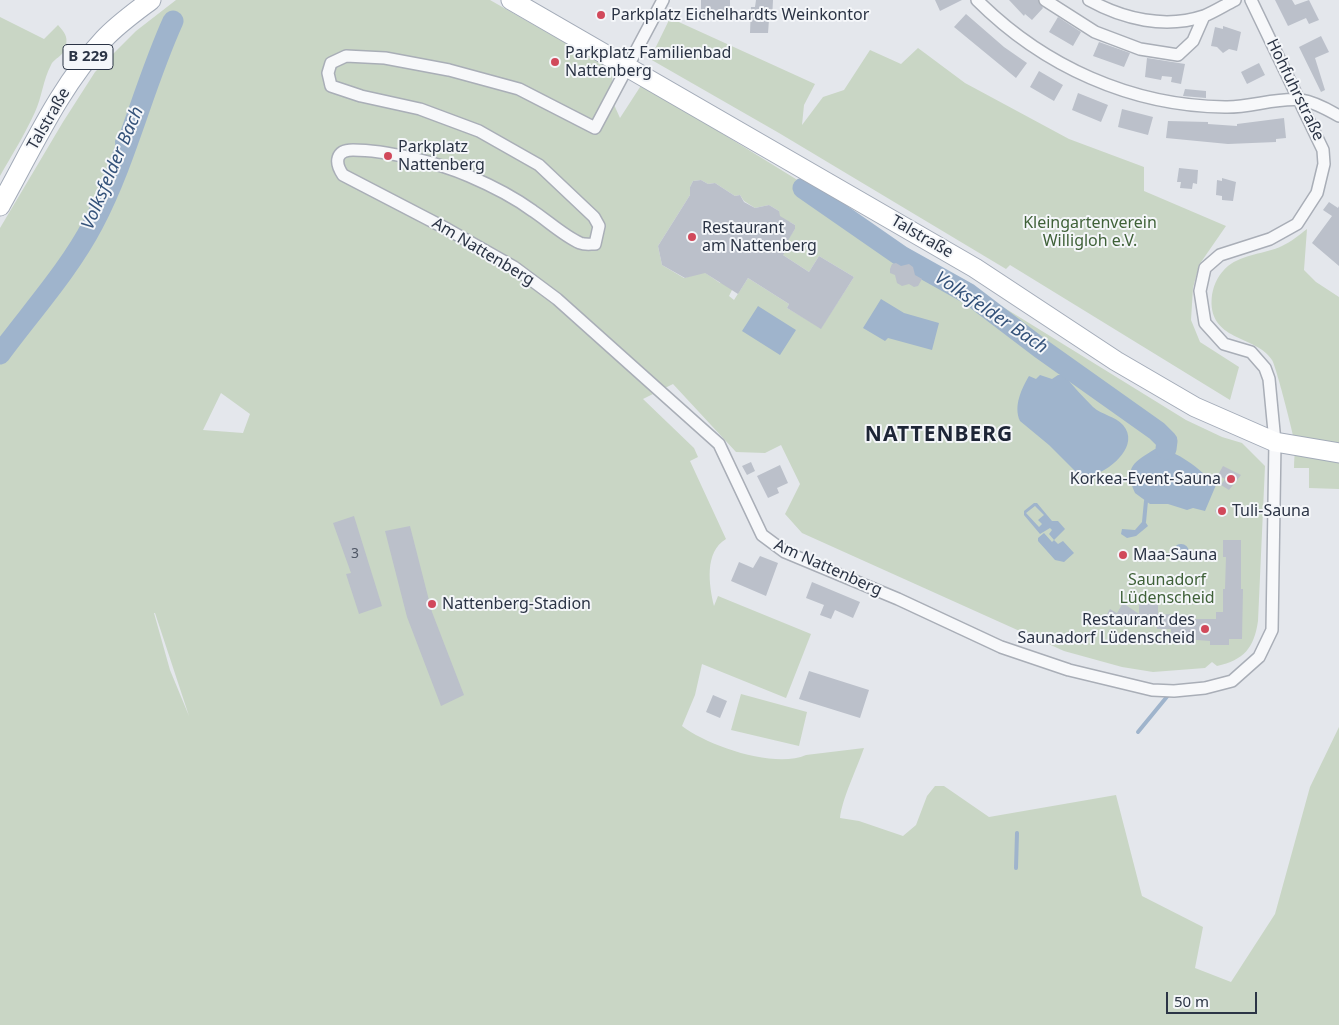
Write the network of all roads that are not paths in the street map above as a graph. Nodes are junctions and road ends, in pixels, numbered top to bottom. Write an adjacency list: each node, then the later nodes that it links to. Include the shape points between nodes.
1 (151, 0): 13 (main road, Talstraße / B 229, via 104,38 66,87)
2 (511, 0): 10 (main road, Talstraße)
3 (663, 0): 10 (street)
4 (977, 0): 11 (street, via 1039,51 1060,64 1087,78 1135,94 1200,107 1228,108)
5 (1045, 0): 9 (street, via 1095,32 1140,49 1178,55 1193,41)
6 (1089, 0): 9 (street, via 1121,14 1155,23)
7 (1234, 0): 9 (street)
8 (1251, 0): 11 (street, Hohfuhrstraße)
9 (1204, 16)
10 (627, 68): 14 (main road, Talstraße, via 975,268 1116,361 1195,407); 14 (street, Am Nattenberg, via 595,128 519,89 449,70 385,58 346,56 331,63 328,73 331,86 420,109 479,131 539,165 594,217 599,226 595,244 580,243 530,208 468,175 395,154 356,150 345,150 339,154 338,168 343,175 514,267 557,299 719,444 762,535 786,552 1001,647 1070,670 1152,690 1205,688 1232,681 1241,675 1258,657 1272,630)
11 (1300, 100): 12 (street); 14 (street, Hohfuhrstraße, via 1324,150 1317,193 1295,225 1270,238 1220,254 1205,268 1200,291 1205,324 1224,344 1251,352 1265,368)
12 (1339, 116)
13 (0, 206)
14 (1275, 442): 15 (main road, Talstraße)
15 (1339, 453)

